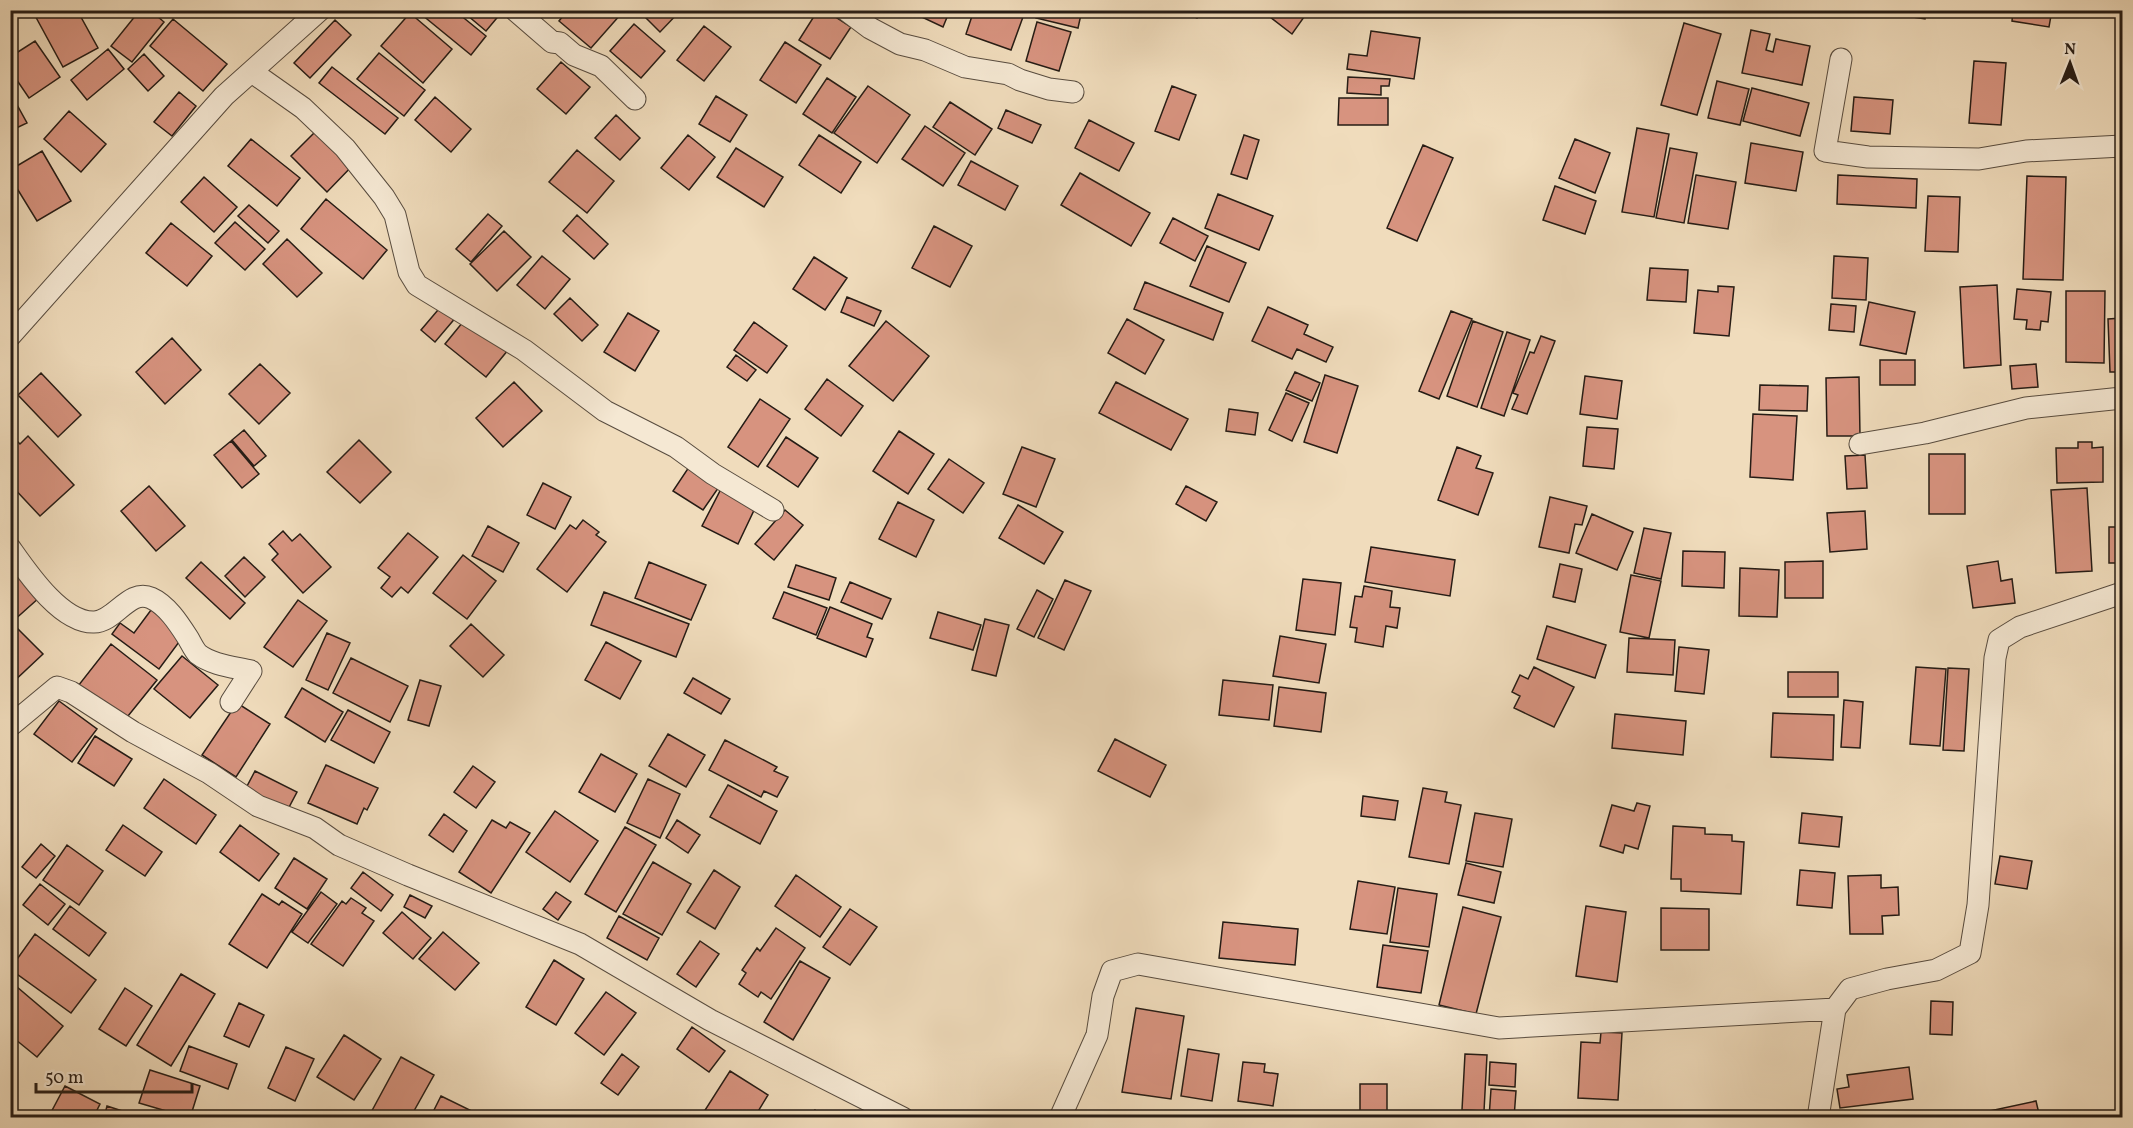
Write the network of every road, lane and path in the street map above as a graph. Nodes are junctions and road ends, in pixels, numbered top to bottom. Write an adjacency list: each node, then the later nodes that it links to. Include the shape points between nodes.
1 (320, 10): 5 (street)
2 (515, 10): 7 (street, via 552,42 601,66)
3 (846, 10): 6 (street, via 900,44 965,67)
4 (1841, 59): 8 (street, via 1825,151 1868,157 1979,159 2026,151)
5 (252, 72): 9 (street, via 224,96); 12 (street, via 303,108 345,148 384,197 395,215 409,272 417,285 524,350 605,411 676,447)
6 (1073, 92)
7 (635, 99)
8 (2122, 146)
9 (10, 336)
10 (2122, 398): 11 (street, via 2026,408 1925,433)
11 (1860, 444)
12 (773, 510)
13 (10, 548): 15 (street, via 38,587 81,620 95,622 108,618 137,597 159,603 180,625 197,653 218,664 251,671)
14 (2122, 593): 17 (street, via 2020,627 1999,640 1978,905 1970,953 1936,970 1850,989)
15 (231, 702)
16 (10, 726): 18 (street, via 57,687 71,692 258,806 315,828 339,845 408,875 580,944 710,1020)
17 (1835, 1009): 19 (street, via 1499,1028 1138,964 1112,971 1103,996 1097,1035); 20 (street)
18 (903, 1118)
19 (1060, 1118)
20 (1818, 1118)

